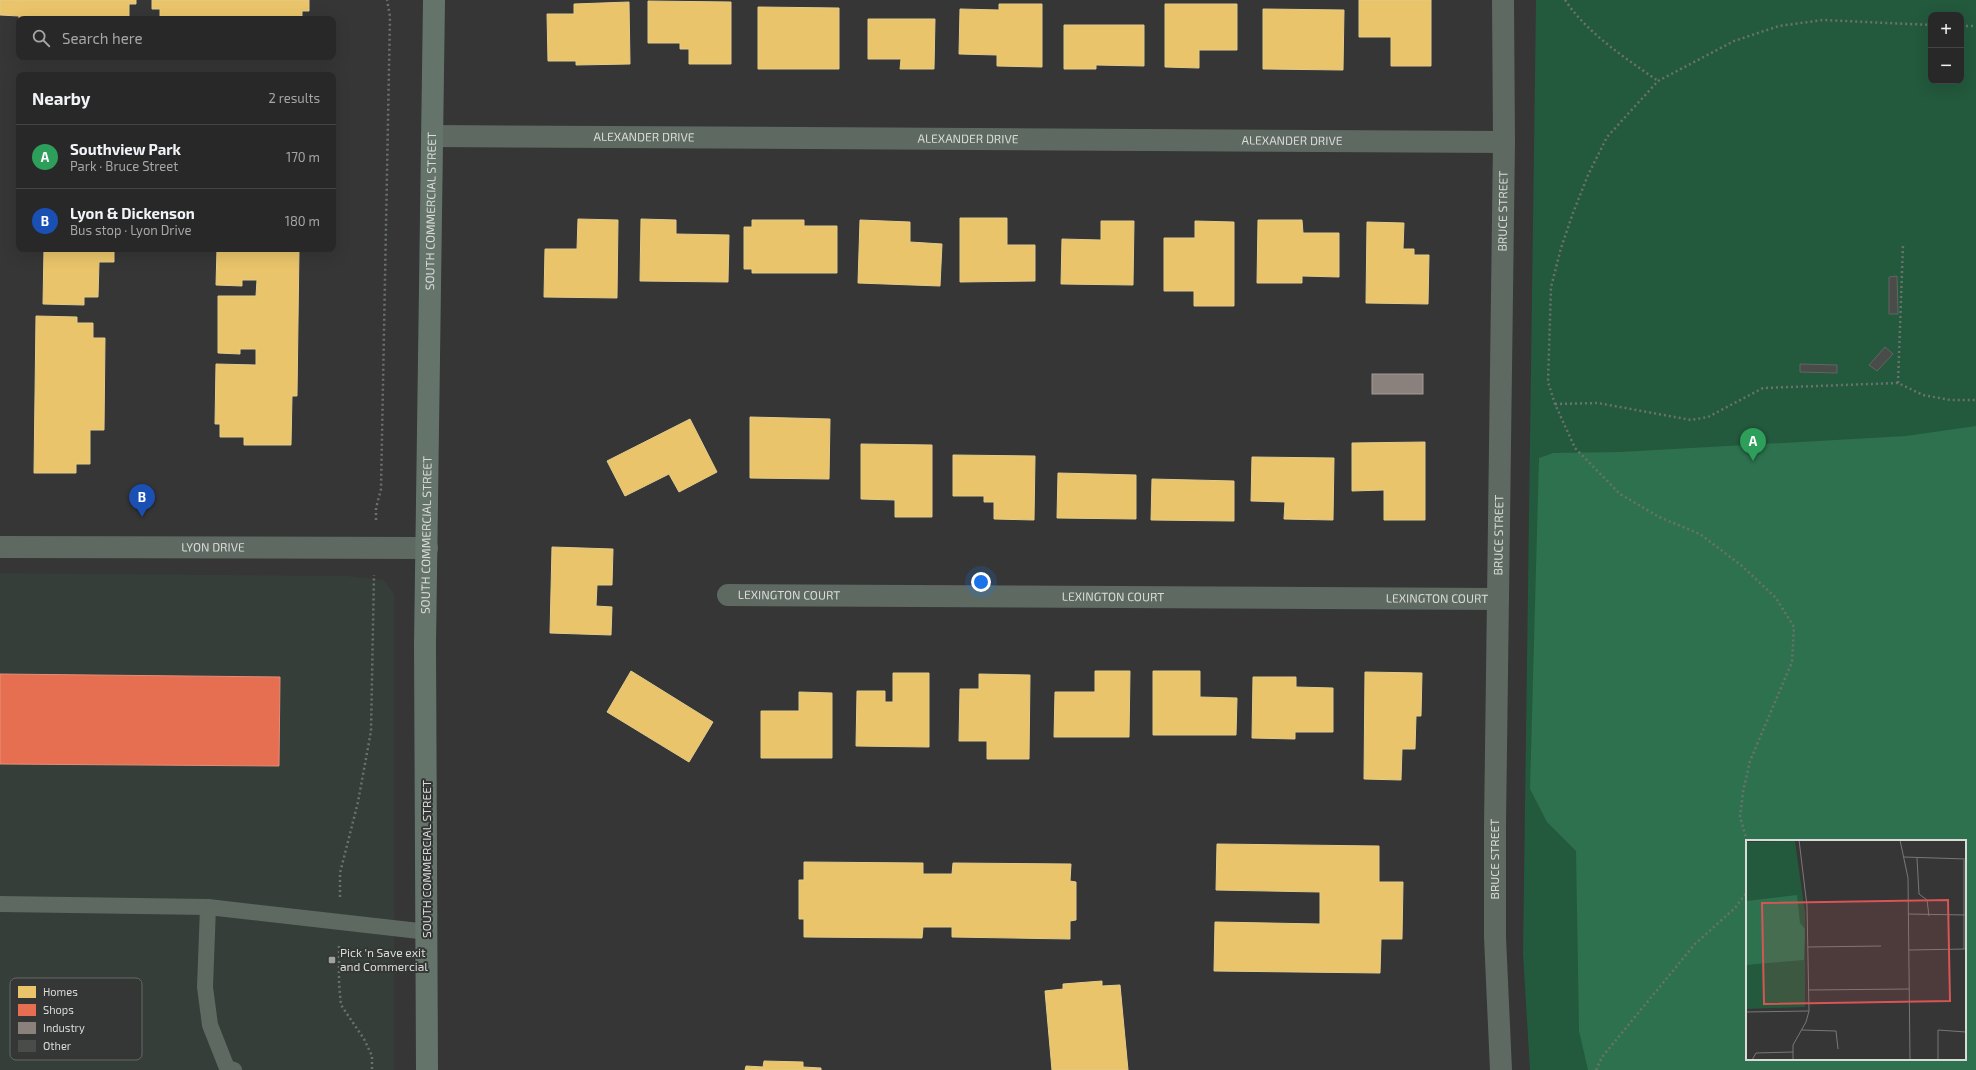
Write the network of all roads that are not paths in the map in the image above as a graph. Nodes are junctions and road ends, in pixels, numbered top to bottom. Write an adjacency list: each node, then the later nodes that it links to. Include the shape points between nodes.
1 (434, 0): 3 (main road, SOUTH COMMERCIAL STREET)
2 (1503, 0): 4 (street, BRUCE STREET)
3 (432, 136): 4 (street, ALEXANDER DRIVE); 6 (main road, SOUTH COMMERCIAL STREET)
4 (1504, 142): 8 (street, BRUCE STREET)
5 (0, 547): 6 (street, LYON DRIVE)
6 (426, 548): 11 (main road, SOUTH COMMERCIAL STREET)
7 (728, 595): 8 (street, LEXINGTON COURT)
8 (1498, 599): 14 (street, BRUCE STREET, via 1495,937)
9 (0, 904): 10 (lane)
10 (208, 907): 11 (lane); 12 (lane, via 205,987 210,1025 227,1068)
11 (428, 932): 13 (main road, SOUTH COMMERCIAL STREET)
12 (234, 1070)
13 (427, 1070)
14 (1501, 1070)

